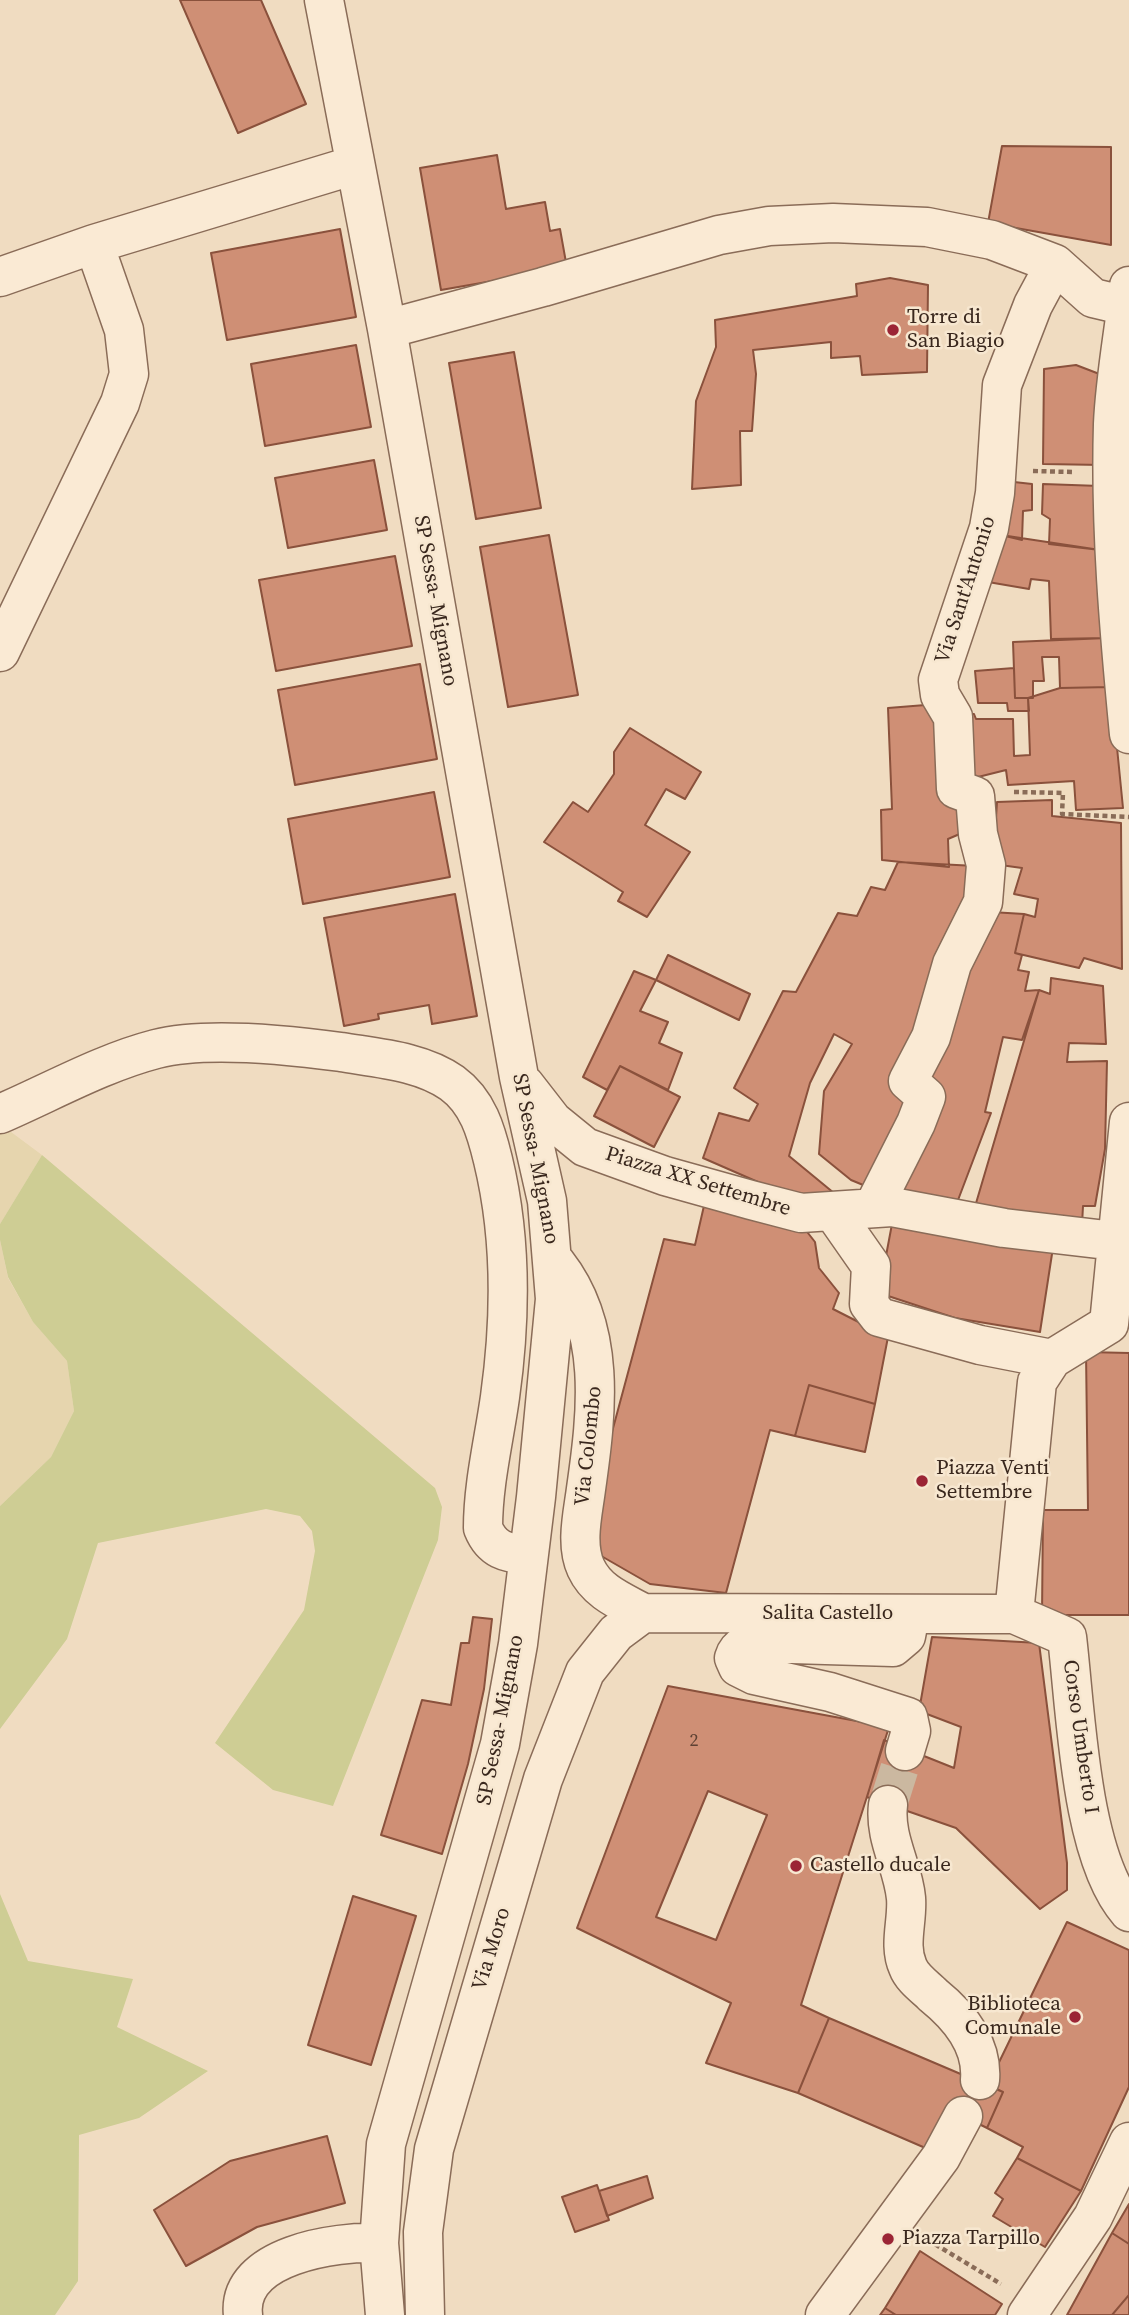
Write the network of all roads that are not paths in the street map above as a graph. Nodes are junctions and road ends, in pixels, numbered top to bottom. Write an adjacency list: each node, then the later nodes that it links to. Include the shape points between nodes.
1 (324, 0): 2 (street, SP Sessa- Mignano)
2 (355, 165): 3 (street); 7 (street, SP Sessa- Mignano)
3 (94, 244): 5 (street); 9 (street, via 124,330 129,374 120,403)
4 (1055, 264): 6 (street, via 1093,298); 7 (street, via 992,240 927,227 769,226 719,235); 14 (street, Via Sant'Antonio, via 1006,374 989,528 938,687 954,717 956,789 975,796 986,865 983,902 951,964 932,1037 908,1081 926,1097)
5 (0, 277)
6 (1128, 296): 8 (street)
7 (387, 329): 11 (street, SP Sessa- Mignano)
8 (1125, 356): 10 (street, via 1113,422 1113,474 1117,608)
9 (0, 652)
10 (1129, 734)
11 (519, 1077): 15 (street, Piazza XX Settembre, via 553,1121 586,1147 751,1200 802,1213); 17 (street, SP Sessa- Mignano, via 547,1201)
12 (0, 1114): 19 (street, via 117,1061 158,1048 201,1044 334,1051 427,1070 452,1083 481,1118 498,1183 507,1246 500,1393 483,1528 504,1553)
13 (1129, 1122): 16 (street)
14 (873, 1208): 15 (street, Piazza XX Settembre); 16 (street, Piazza XX Settembre, via 892,1207 1004,1228)
15 (834, 1213): 18 (street, via 871,1266 869,1304 879,1317)
16 (1115, 1241): 18 (street, via 1109,1324)
17 (553, 1259): 19 (street, SP Sessa- Mignano, via 553,1343); 20 (street, Via Colombo, via 582,1308 596,1368 582,1523 584,1565 606,1593)
18 (1052, 1359): 21 (street, via 1037,1382)
19 (528, 1555): 29 (street, SP Sessa- Mignano, via 511,1694 498,1757 386,2144)
20 (643, 1614): 22 (street, Salita Castello); 33 (street, Via Moro, via 616,1633 586,1672 543,1779 434,2149 423,2232)
21 (1014, 1614): 22 (street, Salita Castello); 25 (street, Corso Umberto I, via 1067,1637 1095,1846 1108,1883)
22 (909, 1615): 23 (street, via 906,1636 893,1647 759,1643 745,1644 734,1658 738,1667 754,1675 830,1692 908,1717 911,1731)
23 (905, 1751)
24 (887, 1804): 26 (street, via 886,1820 906,1901 904,1948 909,1970 965,2029 980,2060)
25 (1129, 1912)
26 (980, 2080)
27 (963, 2116): 34 (street, via 941,2157)
28 (1129, 2142): 30 (street, via 1093,2217)
29 (379, 2243): 31 (street, via 332,2244 265,2268 247,2288); 32 (street, SP Sessa- Mignano)
30 (1038, 2312)
31 (243, 2315)
32 (385, 2315)
33 (425, 2315)
34 (825, 2315)

